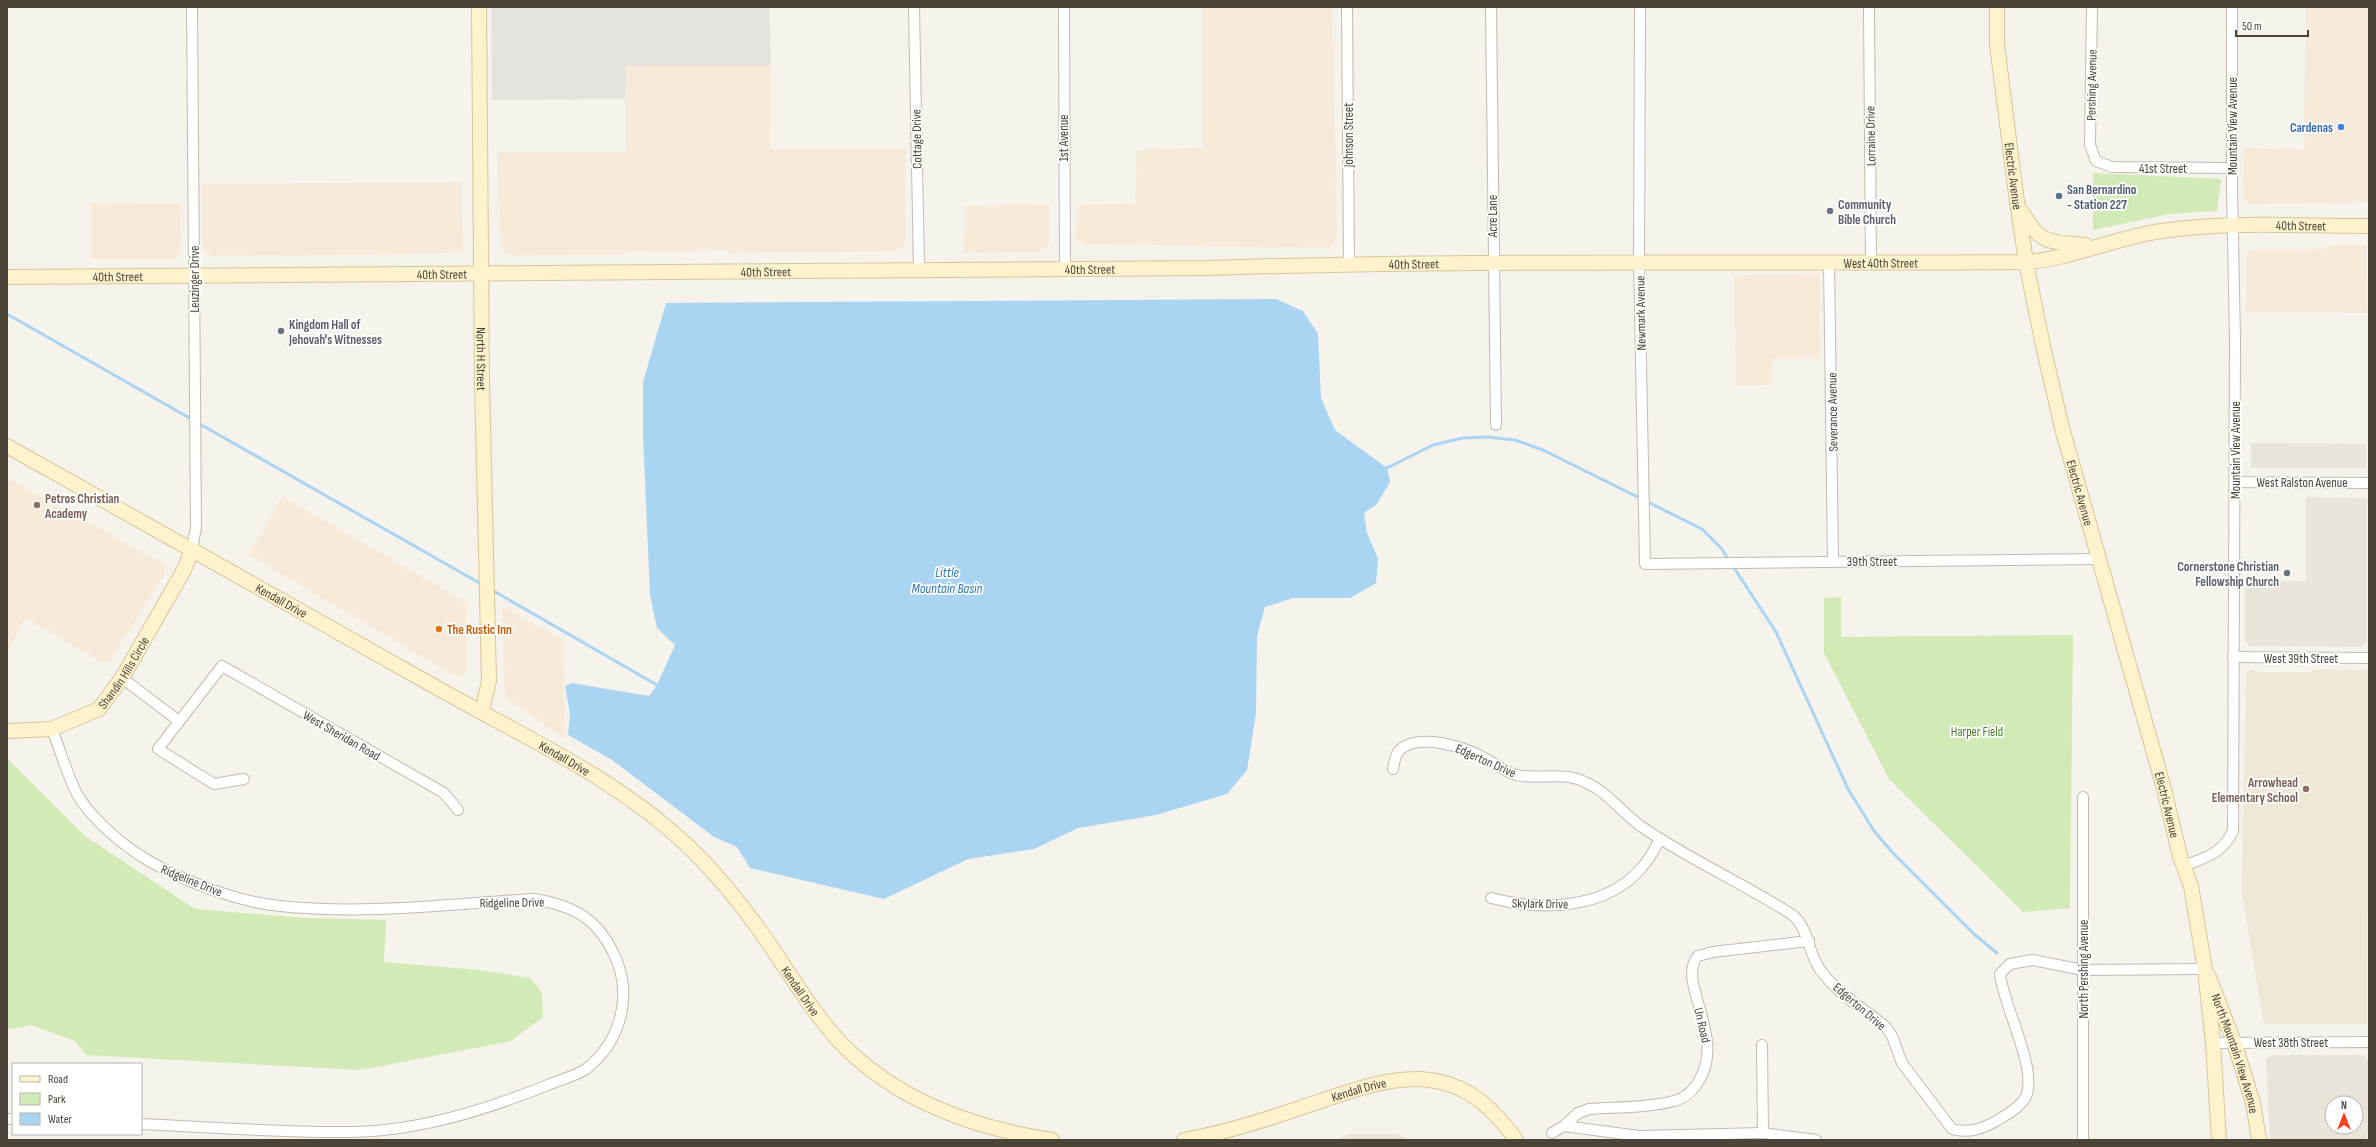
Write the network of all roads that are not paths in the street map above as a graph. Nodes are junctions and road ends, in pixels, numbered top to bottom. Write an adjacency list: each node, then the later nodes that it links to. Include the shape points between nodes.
1 (192, 7): 28 (street, Leuzinger Drive)
2 (480, 7): 27 (main road, North H Street)
3 (914, 7): 26 (street, Cottage Drive)
4 (1064, 7): 25 (street, 1st Avenue)
5 (1347, 7): 24 (street, Johnson Street)
6 (1491, 7): 18 (street, Acre Lane)
7 (1640, 7): 20 (street, Newmark Avenue)
8 (1997, 7): 14 (main road, Electric Avenue, via 1997,45)
9 (2092, 7): 12 (street, Pershing Avenue, via 2090,145)
10 (2232, 7): 13 (street, Mountain View Avenue)
11 (1869, 9): 22 (street, Lorraine Drive)
12 (2096, 161): 13 (street, 41st Street, via 2112,168)
13 (2232, 168): 15 (street, Mountain View Avenue)
14 (2017, 202): 17 (main road, via 2032,230 2042,238 2053,242); 23 (main road, Electric Avenue)
15 (2232, 225): 16 (main road, 40th Street); 17 (main road, West 40th Street, via 2161,231); 32 (street, Mountain View Avenue)
16 (2369, 226)
17 (2094, 246): 23 (main road, West 40th Street, via 2042,261)
18 (1493, 262): 19 (main road, 40th Street); 24 (main road, 40th Street); 30 (street, Acre Lane)
19 (1525, 262): 20 (main road, West 40th Street)
20 (1638, 262): 21 (main road, West 40th Street); 37 (street, Newmark Avenue)
21 (1829, 262): 22 (main road, West 40th Street); 36 (street, Severance Avenue)
22 (1871, 262): 23 (main road, West 40th Street)
23 (2026, 262): 35 (main road, Electric Avenue, via 2062,428)
24 (1349, 264): 25 (main road, 40th Street)
25 (1065, 269): 26 (main road, 40th Street)
26 (919, 270): 27 (main road, 40th Street)
27 (481, 273): 28 (main road, 40th Street); 41 (main road, North H Street, via 489,681)
28 (194, 276): 29 (main road, 40th Street); 34 (street, Leuzinger Drive, via 196,527)
29 (7, 277)
30 (1496, 425)
31 (7, 446): 34 (main road, Kendall Drive)
32 (2235, 482): 33 (street, West Ralston Avenue); 38 (street, Mountain View Avenue)
33 (2369, 483)
34 (192, 550): 40 (main road, Shandin Hills Circle, via 184,570); 41 (main road, Kendall Drive)
35 (2099, 559): 36 (street, 39th Street); 50 (main road, Electric Avenue)
36 (1834, 561): 37 (street, 39th Street)
37 (1645, 564)
38 (2233, 658): 39 (street, West 39th Street); 50 (street, Mountain View Avenue, via 2233,831 2227,844 2217,852)
39 (2369, 658)
40 (122, 678): 42 (street); 43 (main road, Shandin Hills Circle, via 99,709)
41 (482, 711): 64 (main road, Kendall Drive, via 616,788 668,827 718,876 739,901 804,996 840,1041 886,1082 937,1109 967,1120)
42 (179, 721): 46 (street, via 158,749 214,784); 48 (street, West Sheridan Road, via 222,666 444,793)
43 (52, 729): 44 (main road, Shandin Hills Circle); 59 (street, Ridgeline Drive, via 78,794 101,823 129,850 174,875 222,893 279,906 342,910 534,899 560,903 582,913 597,928 611,946 622,974 623,1000 620,1020 613,1040 602,1054 584,1070 473,1112 417,1126 352,1132)
44 (7, 731)
45 (1393, 769): 49 (street, Edgerton Drive, via 1398,752 1410,745 1457,745 1516,775 1565,776 1585,782 1609,797 1627,815)
46 (244, 779)
47 (2084, 797): 54 (street, North Pershing Avenue)
48 (458, 810)
49 (1660, 839): 51 (street, Skylark Drive, via 1642,868 1632,877 1614,890 1595,897 1561,905 1512,904); 52 (street, Edgerton Drive, via 1794,916)
50 (2184, 866): 53 (main road, Electric Avenue, via 2191,886)
51 (1491, 898)
52 (1809, 940): 54 (street, Edgerton Drive, via 1813,956 1820,968 1835,984 1886,1026 1902,1063 1952,1129 1961,1132 1972,1131 1999,1119 2020,1105 2029,1085 2018,1032 2003,992 2000,974 2010,964 2032,960); 60 (street, Un Road, via 1698,956 1692,965 1693,984 1709,1046 1704,1073 1691,1093 1669,1102 1589,1109 1578,1113)
53 (2205, 969): 54 (street, Edgerton Drive); 55 (main road, North Mountain View Avenue, via 2214,986); 57 (main road, North Mountain View Avenue)
54 (2083, 970): 68 (street, North Pershing Avenue)
55 (2234, 1042): 56 (street, West 38th Street); 57 (street, West 38th Street); 70 (main road, North Mountain View Avenue, via 2253,1103)
56 (2369, 1042)
57 (2213, 1043): 69 (main road, North Mountain View Avenue)
58 (1762, 1045): 62 (street)
59 (142, 1124)
60 (1564, 1126): 61 (street, Un Road); 63 (street)
61 (1552, 1133)
62 (1763, 1133): 63 (street); 67 (street)
63 (1639, 1138)
64 (1052, 1140)
65 (1184, 1140): 66 (main road, Kendall Drive, via 1236,1129 1373,1084 1421,1079 1449,1084 1479,1098)
66 (1516, 1140)
67 (1816, 1140)
68 (2083, 1140)
69 (2219, 1140)
70 (2259, 1140)

